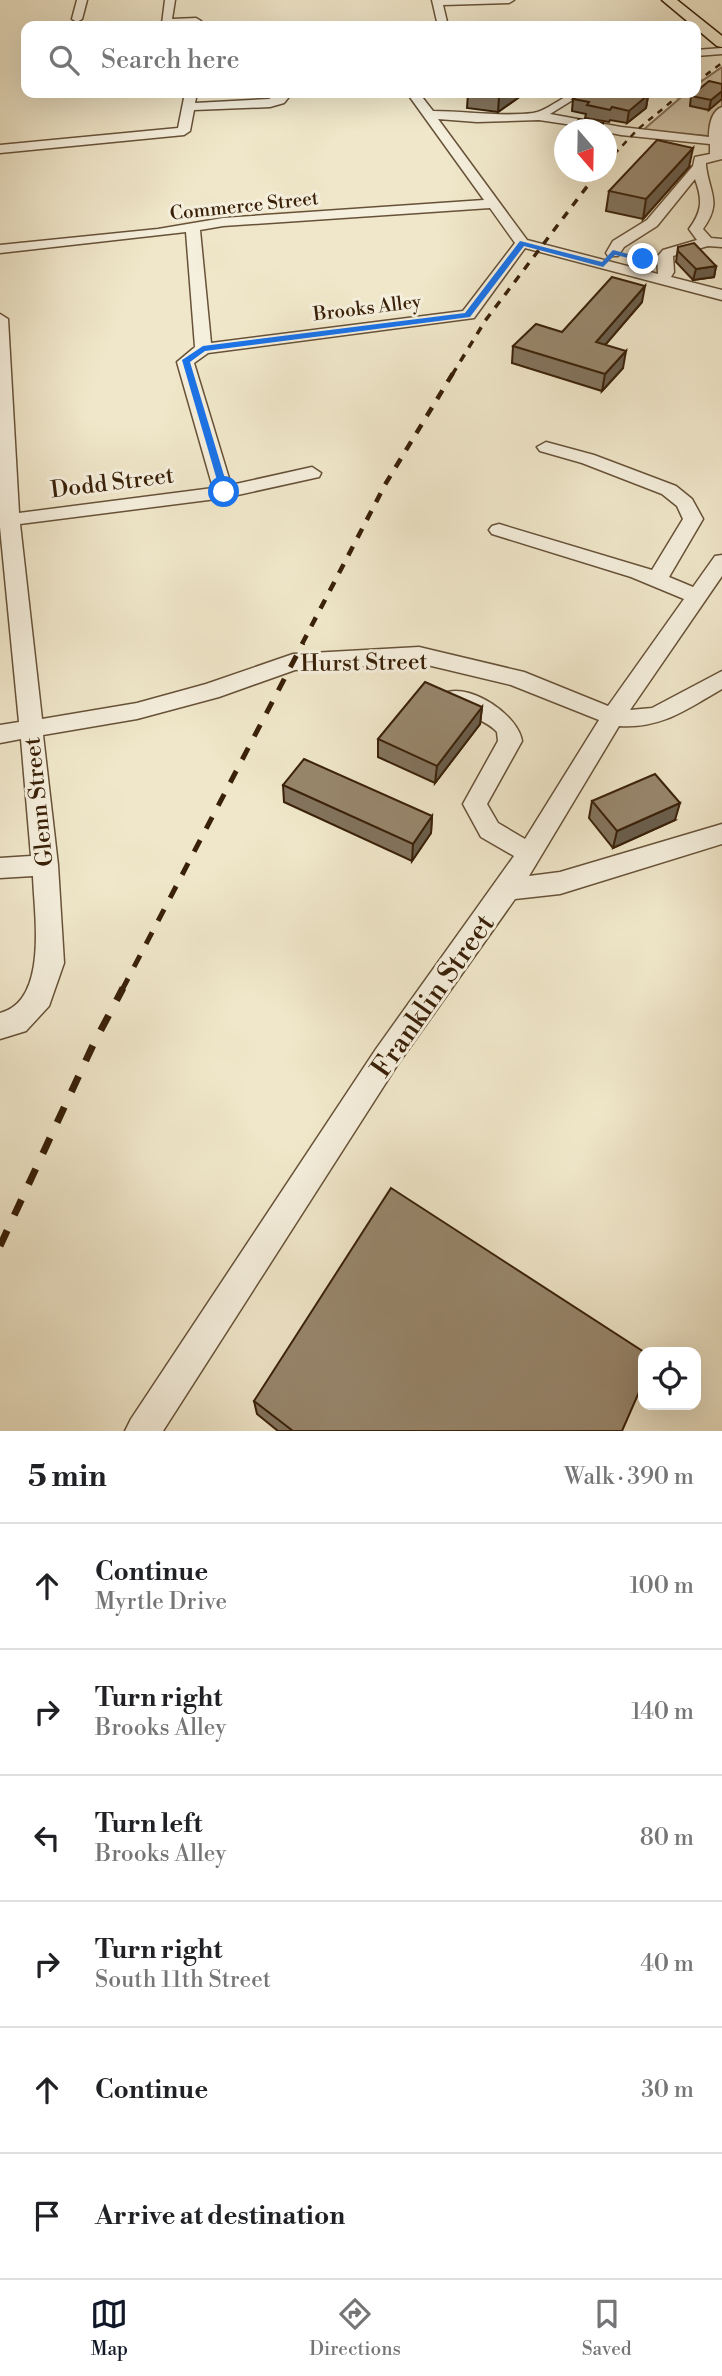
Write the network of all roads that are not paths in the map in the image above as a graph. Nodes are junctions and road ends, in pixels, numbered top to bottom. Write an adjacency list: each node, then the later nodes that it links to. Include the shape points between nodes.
1 (82, 0): 6 (street)
2 (170, 0): 8 (street)
3 (509, 0): 5 (street)
4 (669, 0): 11 (main road)
5 (437, 1): 10 (street)
6 (77, 19)
7 (196, 19): 9 (street)
8 (166, 21)
9 (176, 21)
10 (442, 21)
11 (693, 21)
12 (701, 28): 14 (main road)
13 (701, 43): 14 (street)
14 (721, 45): 15 (street)
15 (701, 51)
16 (190, 98): 20 (street)
17 (282, 98): 20 (street, via 270,103)
18 (417, 98): 22 (street)
19 (570, 98): 23 (street)
20 (189, 107): 26 (street, via 184,131)
21 (722, 111): 25 (street, via 715,127)
22 (429, 115): 23 (street); 30 (street)
23 (540, 117): 24 (street)
24 (665, 136): 25 (street); 27 (street)
25 (716, 141): 29 (street)
26 (0, 149)
27 (659, 149)
28 (696, 162): 29 (street); 32 (street); 33 (street, via 707,189 708,211 696,229 701,239)
29 (720, 162)
30 (492, 205): 31 (street, Commerce Street, via 223,222); 34 (street)
31 (193, 228): 35 (street, Commerce Street); 41 (street)
32 (642, 230): 36 (street); 37 (street, via 618,244)
33 (715, 242): 36 (street)
34 (522, 243): 37 (street); 41 (street, Brooks Alley, via 467,315)
35 (0, 249)
36 (666, 255): 37 (street); 38 (street, via 667,272)
37 (608, 259): 38 (street)
38 (661, 279): 39 (street)
39 (721, 292)
40 (0, 320): 42 (street, Glenn Street)
41 (203, 349): 45 (street, Brooks Alley, via 185,362)
42 (2, 385): 46 (street, Glenn Street)
43 (547, 446): 49 (street, via 669,490 685,503 693,519)
44 (312, 473): 45 (street, Dodd Street)
45 (224, 492): 46 (street, Dodd Street)
46 (5, 520): 54 (street, Glenn Street)
47 (499, 530): 49 (street)
48 (722, 561): 50 (street, Franklin Street)
49 (657, 581): 50 (street)
50 (698, 597): 53 (street, Franklin Street)
51 (722, 679): 53 (street, via 651,717)
52 (447, 694): 57 (street, via 503,721 510,732 510,741 475,804 482,824 494,836)
53 (613, 717): 54 (street, Hurst Street, via 516,678 419,655 293,662 137,711); 57 (street, Franklin Street)
54 (30, 729): 55 (street, Hurst Street); 58 (street, Glenn Street)
55 (0, 734)
56 (722, 834): 60 (street, via 560,883)
57 (530, 852): 60 (street, Franklin Street)
58 (45, 865): 59 (street); 61 (street, Glenn Street, via 50,963 39,997)
59 (0, 868)
60 (507, 889): 62 (street, Franklin Street, via 386,1058)
61 (8, 1024)
62 (143, 1431)

